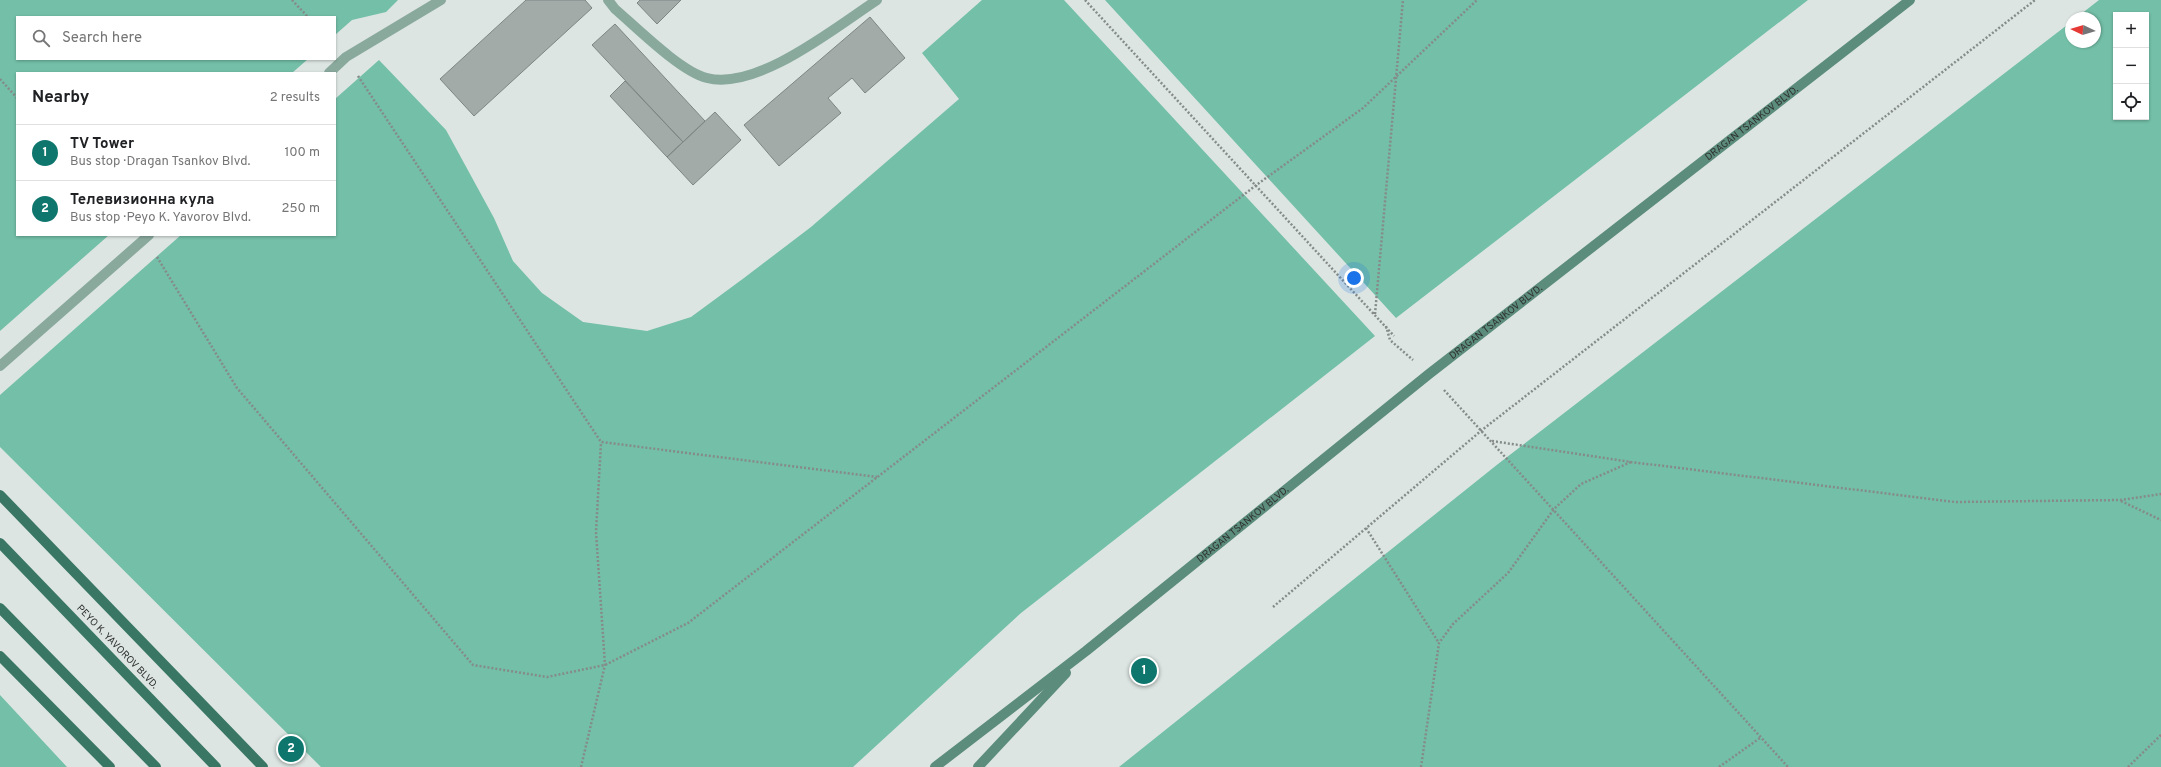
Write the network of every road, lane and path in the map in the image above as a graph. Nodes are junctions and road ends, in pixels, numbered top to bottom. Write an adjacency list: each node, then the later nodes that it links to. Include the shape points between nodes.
1 (292, 0): 10 (path)
2 (441, 0): 11 (lane)
3 (608, 0): 4 (lane, via 676,62 706,78 734,79 785,61)
4 (877, 0)
5 (1085, 0): 16 (path)
6 (1403, 0): 13 (path)
7 (1477, 0): 13 (path)
8 (1910, 0): 34 (main road, DRAGAN TSANKOV BLVD., via 1429,374)
9 (2035, 0): 29 (path, via 1482,430)
10 (307, 16)
11 (346, 57): 12 (lane); 21 (path)
12 (330, 72)
13 (1395, 78): 16 (path, via 1363,108); 18 (path)
14 (0, 79): 15 (path)
15 (16, 97)
16 (1255, 186): 18 (path); 23 (path)
17 (147, 237): 20 (lane); 36 (path, via 237,388 472,665 547,677)
18 (1375, 314): 19 (path)
19 (1394, 336)
20 (0, 366)
21 (601, 442): 23 (path); 36 (path, via 596,532)
22 (1631, 462): 26 (path, via 1955,502); 27 (path, via 1581,484); 27 (path, via 1492,441)
23 (877, 477): 36 (path, via 688,623)
24 (2161, 494): 26 (path)
25 (0, 495): 42 (main road)
26 (2121, 500): 28 (path)
27 (1554, 509): 33 (path, via 1508,573 1452,624); 38 (path)
28 (2161, 520)
29 (1366, 528): 31 (path); 33 (path)
30 (0, 543): 41 (main road, PEYO K. YAVOROV BLVD.)
31 (1273, 607)
32 (0, 608): 40 (main road)
33 (1439, 643): 46 (path)
34 (1086, 651): 44 (main road, DRAGAN TSANKOV BLVD.); 45 (main road, DRAGAN TSANKOV BLVD.)
35 (0, 656): 39 (main road)
36 (605, 665): 43 (path)
37 (2161, 735): 49 (path)
38 (1760, 738): 47 (path); 48 (path)
39 (110, 767)
40 (156, 767)
41 (216, 767)
42 (263, 767)
43 (581, 767)
44 (935, 767)
45 (978, 767)
46 (1422, 767)
47 (1719, 767)
48 (1788, 767)
49 (2128, 767)

